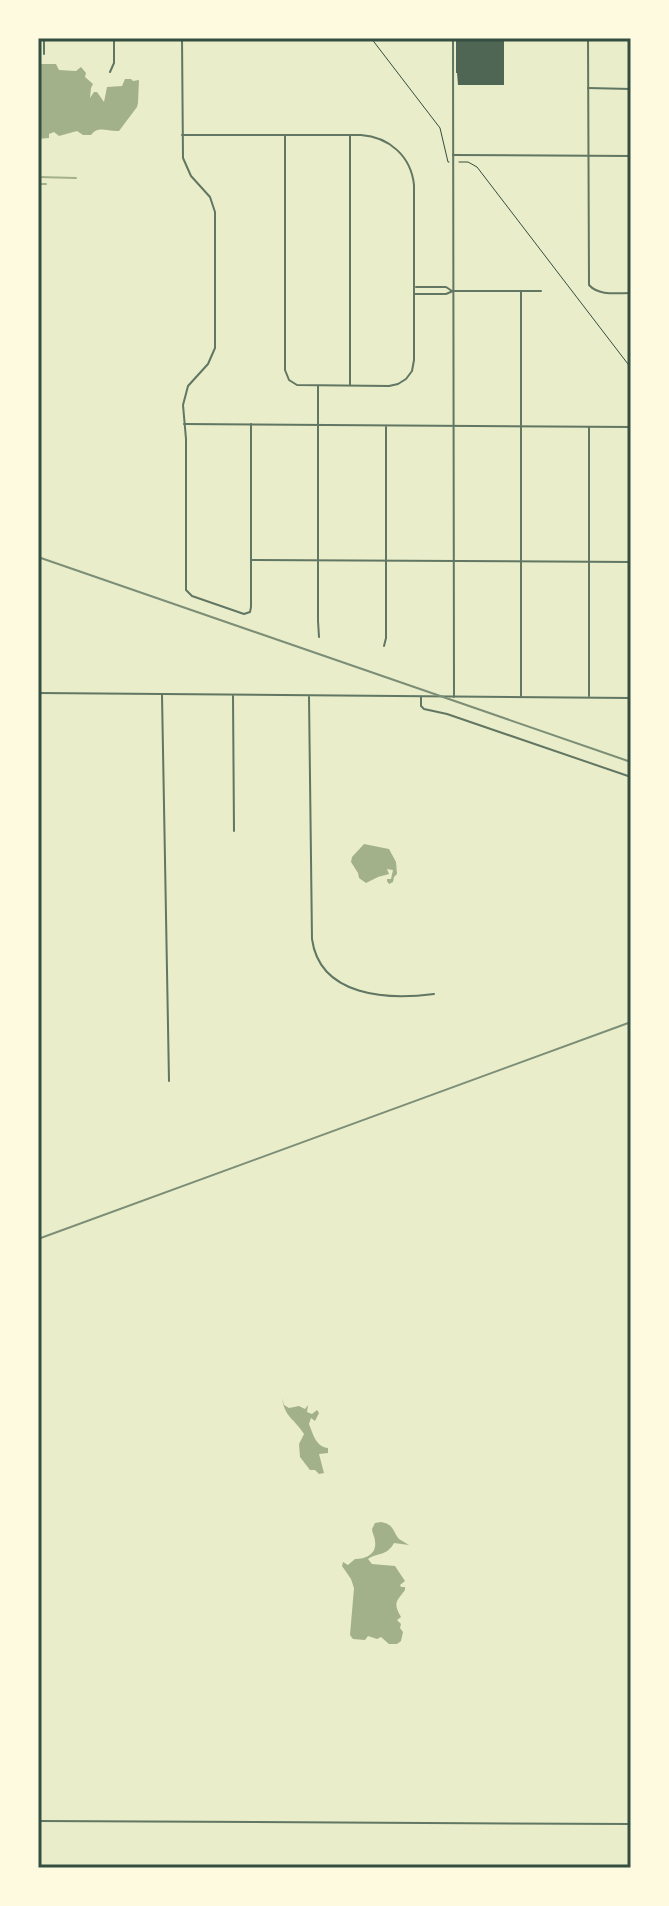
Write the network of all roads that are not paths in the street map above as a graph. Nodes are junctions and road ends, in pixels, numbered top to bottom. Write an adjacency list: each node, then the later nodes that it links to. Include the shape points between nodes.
1 (44, 38): 7 (street)
2 (114, 38): 9 (street)
3 (182, 38): 12 (street)
4 (453, 38): 15 (street)
5 (588, 38): 10 (street)
6 (38, 47): 7 (street)
7 (44, 47): 8 (street)
8 (44, 54)
9 (110, 72)
10 (588, 88): 11 (street); 16 (street)
11 (631, 89)
12 (182, 135): 13 (street); 26 (street, via 185,165 210,197 216,218 215,348 186,391)
13 (285, 135): 14 (street); 24 (street, via 285,370 297,385)
14 (350, 135): 18 (street, via 388,142 411,170); 25 (street)
15 (453, 155): 16 (street); 19 (street)
16 (588, 156): 17 (street); 22 (street, via 589,285 603,292)
17 (631, 156)
18 (415, 287): 19 (street); 23 (street)
19 (453, 291): 20 (street); 23 (street); 30 (street)
20 (521, 291): 21 (street); 31 (street)
21 (541, 291)
22 (631, 293)
23 (415, 294): 25 (street, via 409,377 392,386)
24 (318, 386): 25 (street); 28 (street)
25 (350, 386)
26 (184, 424): 27 (street); 34 (street, via 188,593 249,613)
27 (251, 424): 28 (street); 34 (street)
28 (318, 425): 29 (street); 35 (street)
29 (386, 426): 30 (street); 36 (street)
30 (454, 426): 31 (street); 37 (street)
31 (521, 427): 32 (street); 38 (street)
32 (589, 427): 33 (street); 39 (street)
33 (631, 427)
34 (251, 560): 35 (street)
35 (318, 560): 36 (street); 41 (street)
36 (386, 561): 37 (street); 42 (street)
37 (454, 561): 38 (street); 48 (street)
38 (521, 562): 39 (street); 49 (street)
39 (589, 562): 40 (street); 50 (street)
40 (631, 562)
41 (319, 637)
42 (384, 646)
43 (38, 693): 44 (street)
44 (162, 694): 45 (street); 55 (street)
45 (233, 695): 46 (street); 53 (street)
46 (309, 696): 47 (street); 54 (street, via 316,956 331,976 359,990)
47 (421, 696): 48 (street); 52 (street, via 425,709)
48 (454, 697): 49 (street)
49 (521, 697): 50 (street)
50 (589, 697): 51 (street)
51 (631, 698)
52 (631, 777)
53 (234, 831)
54 (434, 994)
55 (169, 1081)
56 (38, 1821): 57 (street)
57 (631, 1824)

